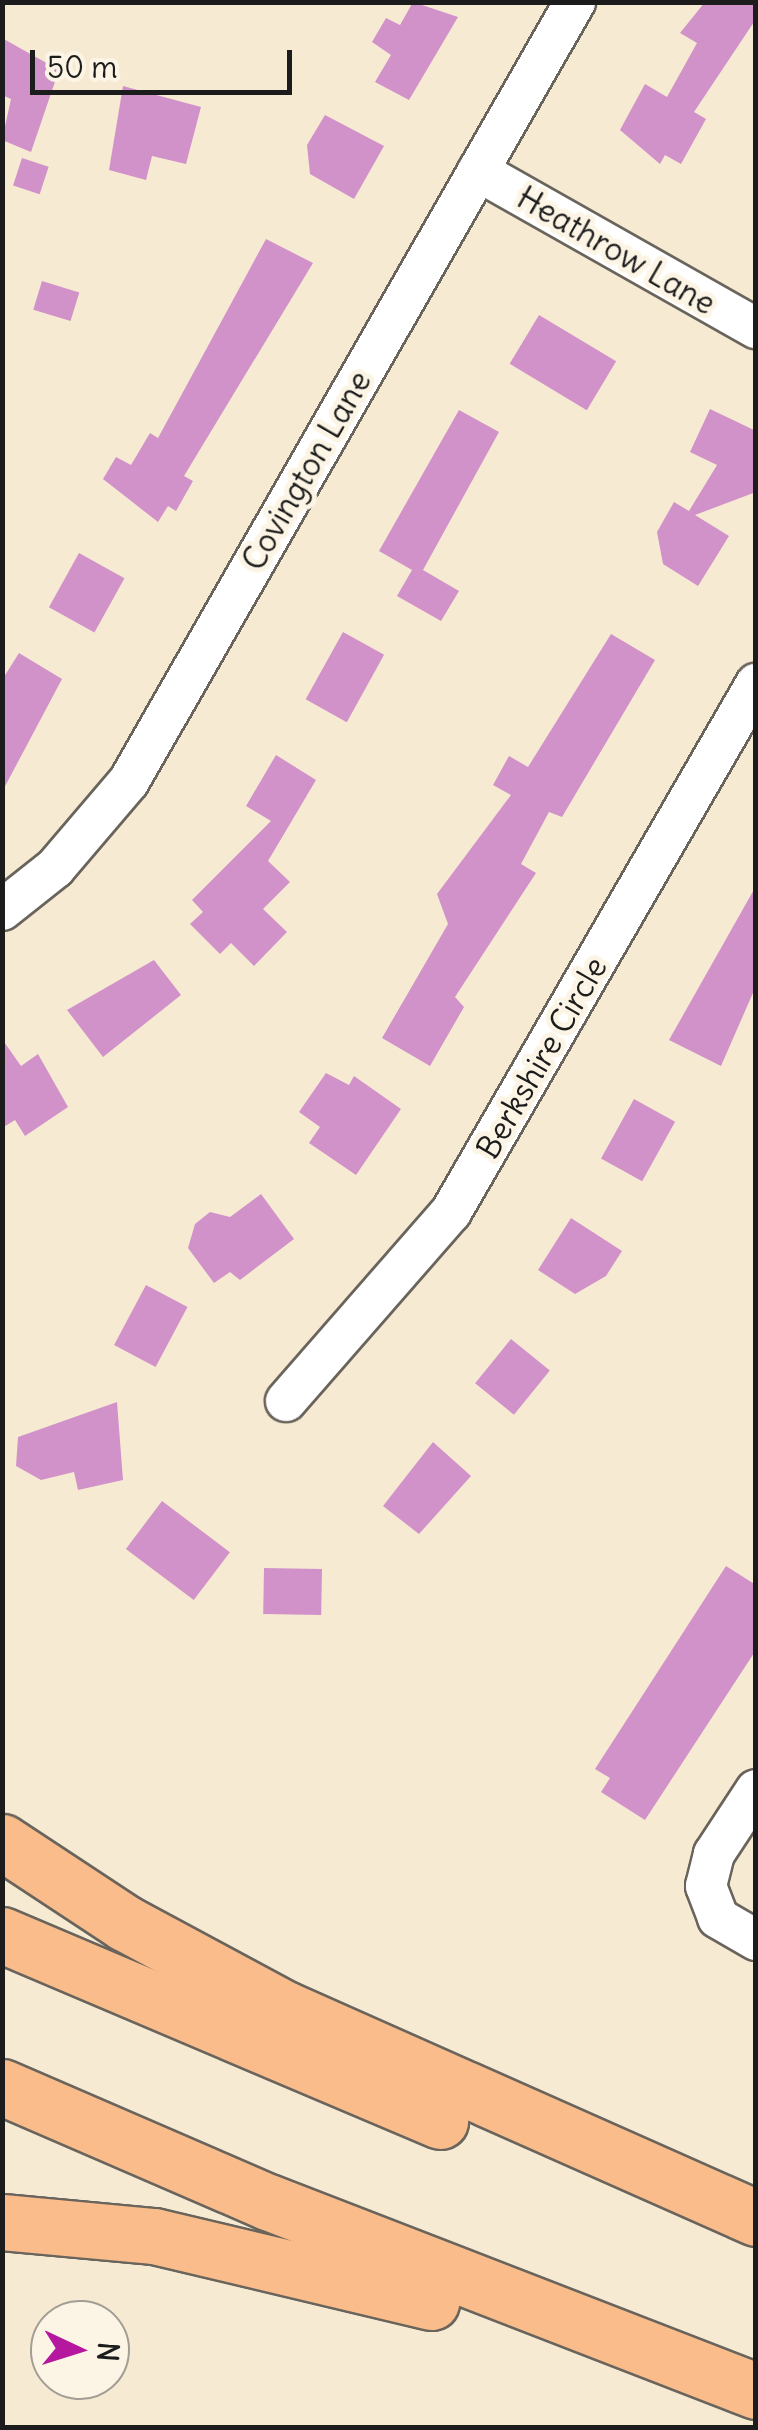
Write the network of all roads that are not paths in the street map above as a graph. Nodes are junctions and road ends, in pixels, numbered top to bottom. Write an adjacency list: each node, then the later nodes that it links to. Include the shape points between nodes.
1 (575, 2): 2 (street, Covington Lane)
2 (478, 171): 3 (street, Heathrow Lane); 5 (street, Covington Lane, via 129,781 55,868)
3 (756, 328)
4 (756, 684): 6 (street, Berkshire Circle, via 451,1212)
5 (2, 910)
6 (286, 1401)
7 (756, 1790): 10 (street, via 714,1854 706,1886 718,1918)
8 (2, 1842): 12 (highway, via 125,1924 284,2009)
9 (2, 1935): 14 (highway, via 267,2051)
10 (756, 1940)
11 (2, 2088): 15 (highway, via 268,2202)
12 (756, 2218)
13 (2, 2222): 16 (highway, via 261,2256)
14 (756, 2242)
15 (756, 2392)
16 (756, 2404)

